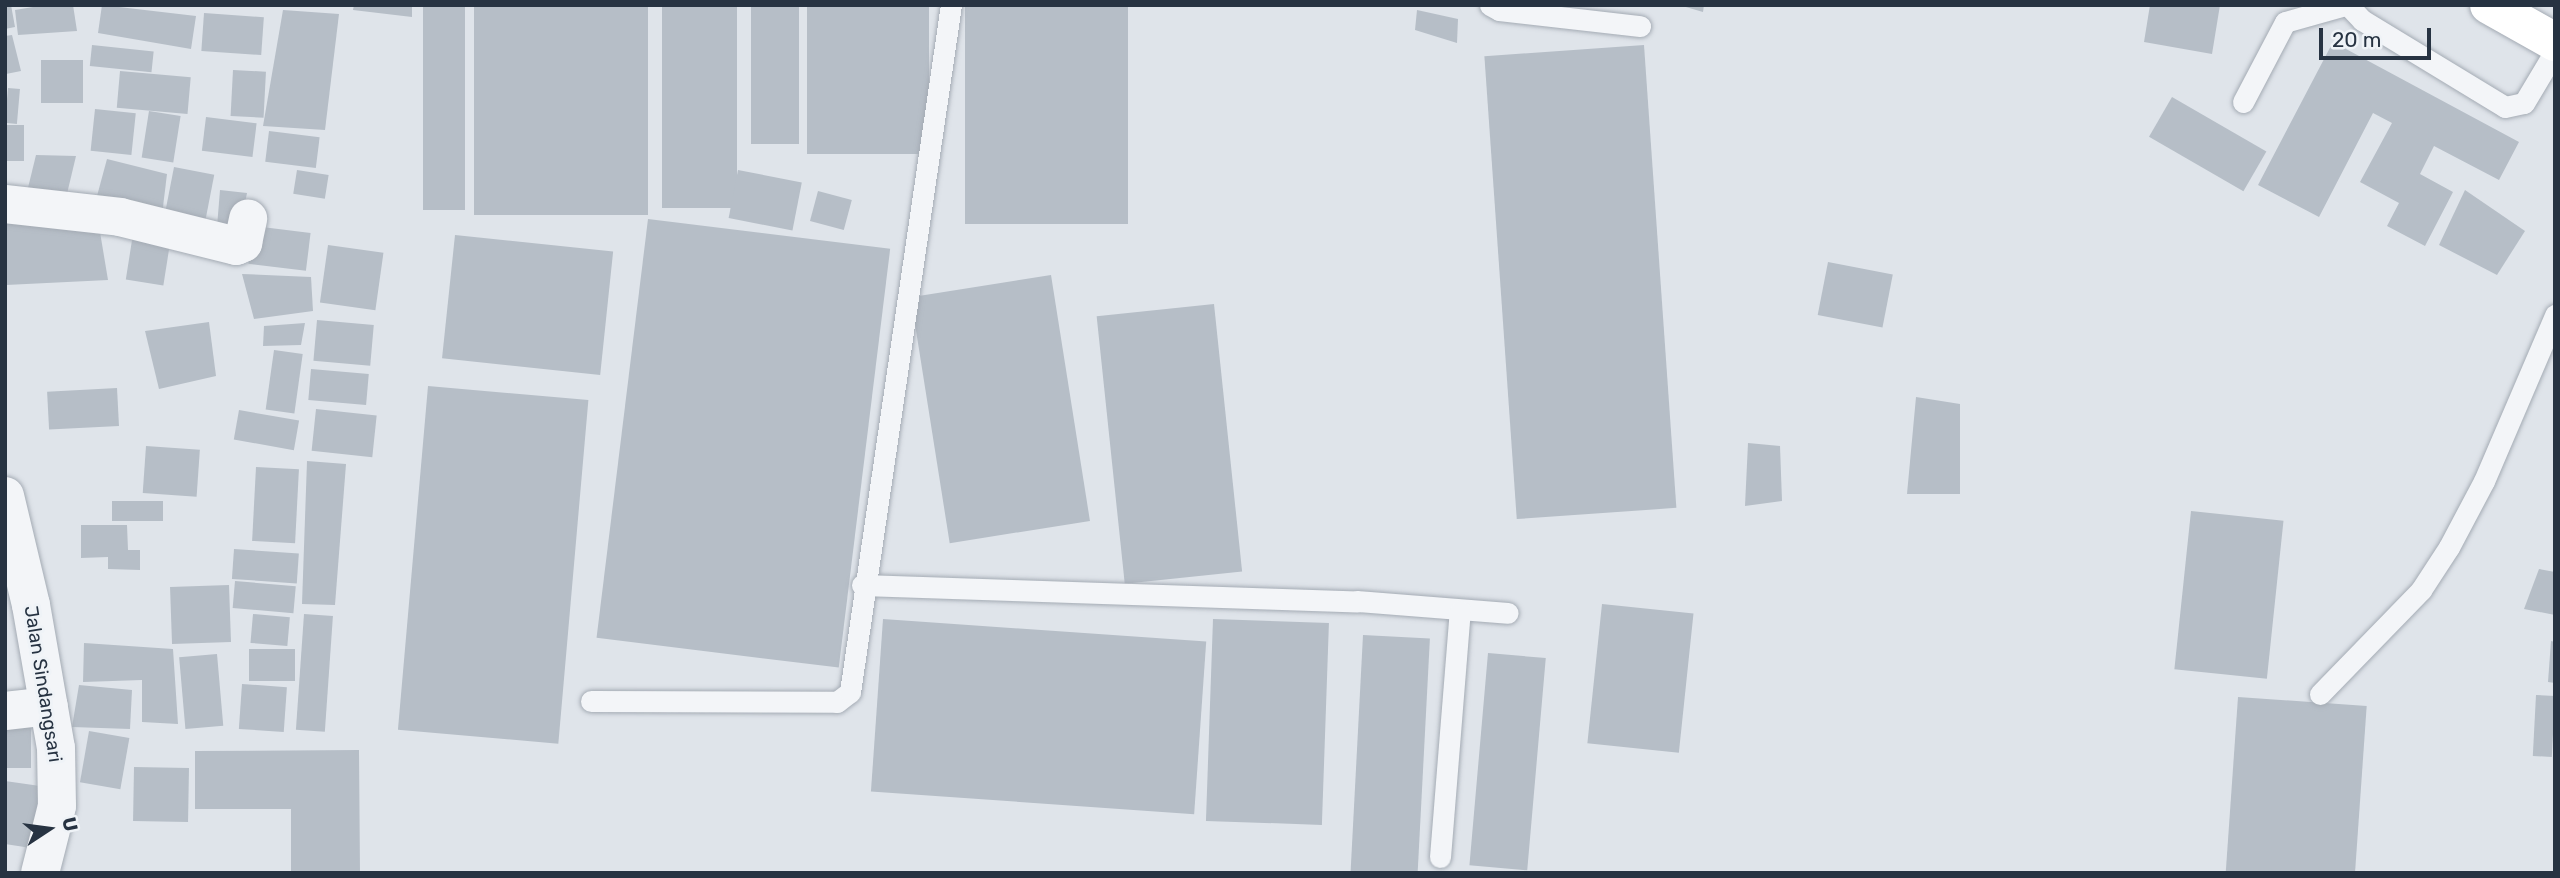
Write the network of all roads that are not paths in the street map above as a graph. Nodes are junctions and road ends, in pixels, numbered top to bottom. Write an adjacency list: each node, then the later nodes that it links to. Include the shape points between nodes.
1 (951, 5): 13 (lane)
2 (1490, 5): 5 (lane, via 1499,10)
3 (2346, 5): 7 (lane, via 2362,20 2505,107 2524,103); 8 (lane, via 2285,22)
4 (2489, 5): 6 (main road)
5 (1640, 26)
6 (2555, 42)
7 (2555, 51)
8 (2244, 102)
9 (5, 204): 10 (street, via 120,217 236,246 243,243)
10 (248, 219)
11 (2555, 315): 16 (lane, via 2484,481 2449,547 2421,590)
12 (5, 496): 18 (street, Jalan Sindangsari)
13 (862, 585): 14 (lane, via 1357,601); 17 (lane, via 849,692 843,700)
14 (1460, 611): 15 (lane); 20 (lane)
15 (1508, 613)
16 (2320, 694)
17 (591, 701)
18 (49, 706): 19 (street); 21 (street, Jalan Sindangsari, via 56,748 57,806)
19 (5, 711)
20 (1440, 857)
21 (40, 873)

